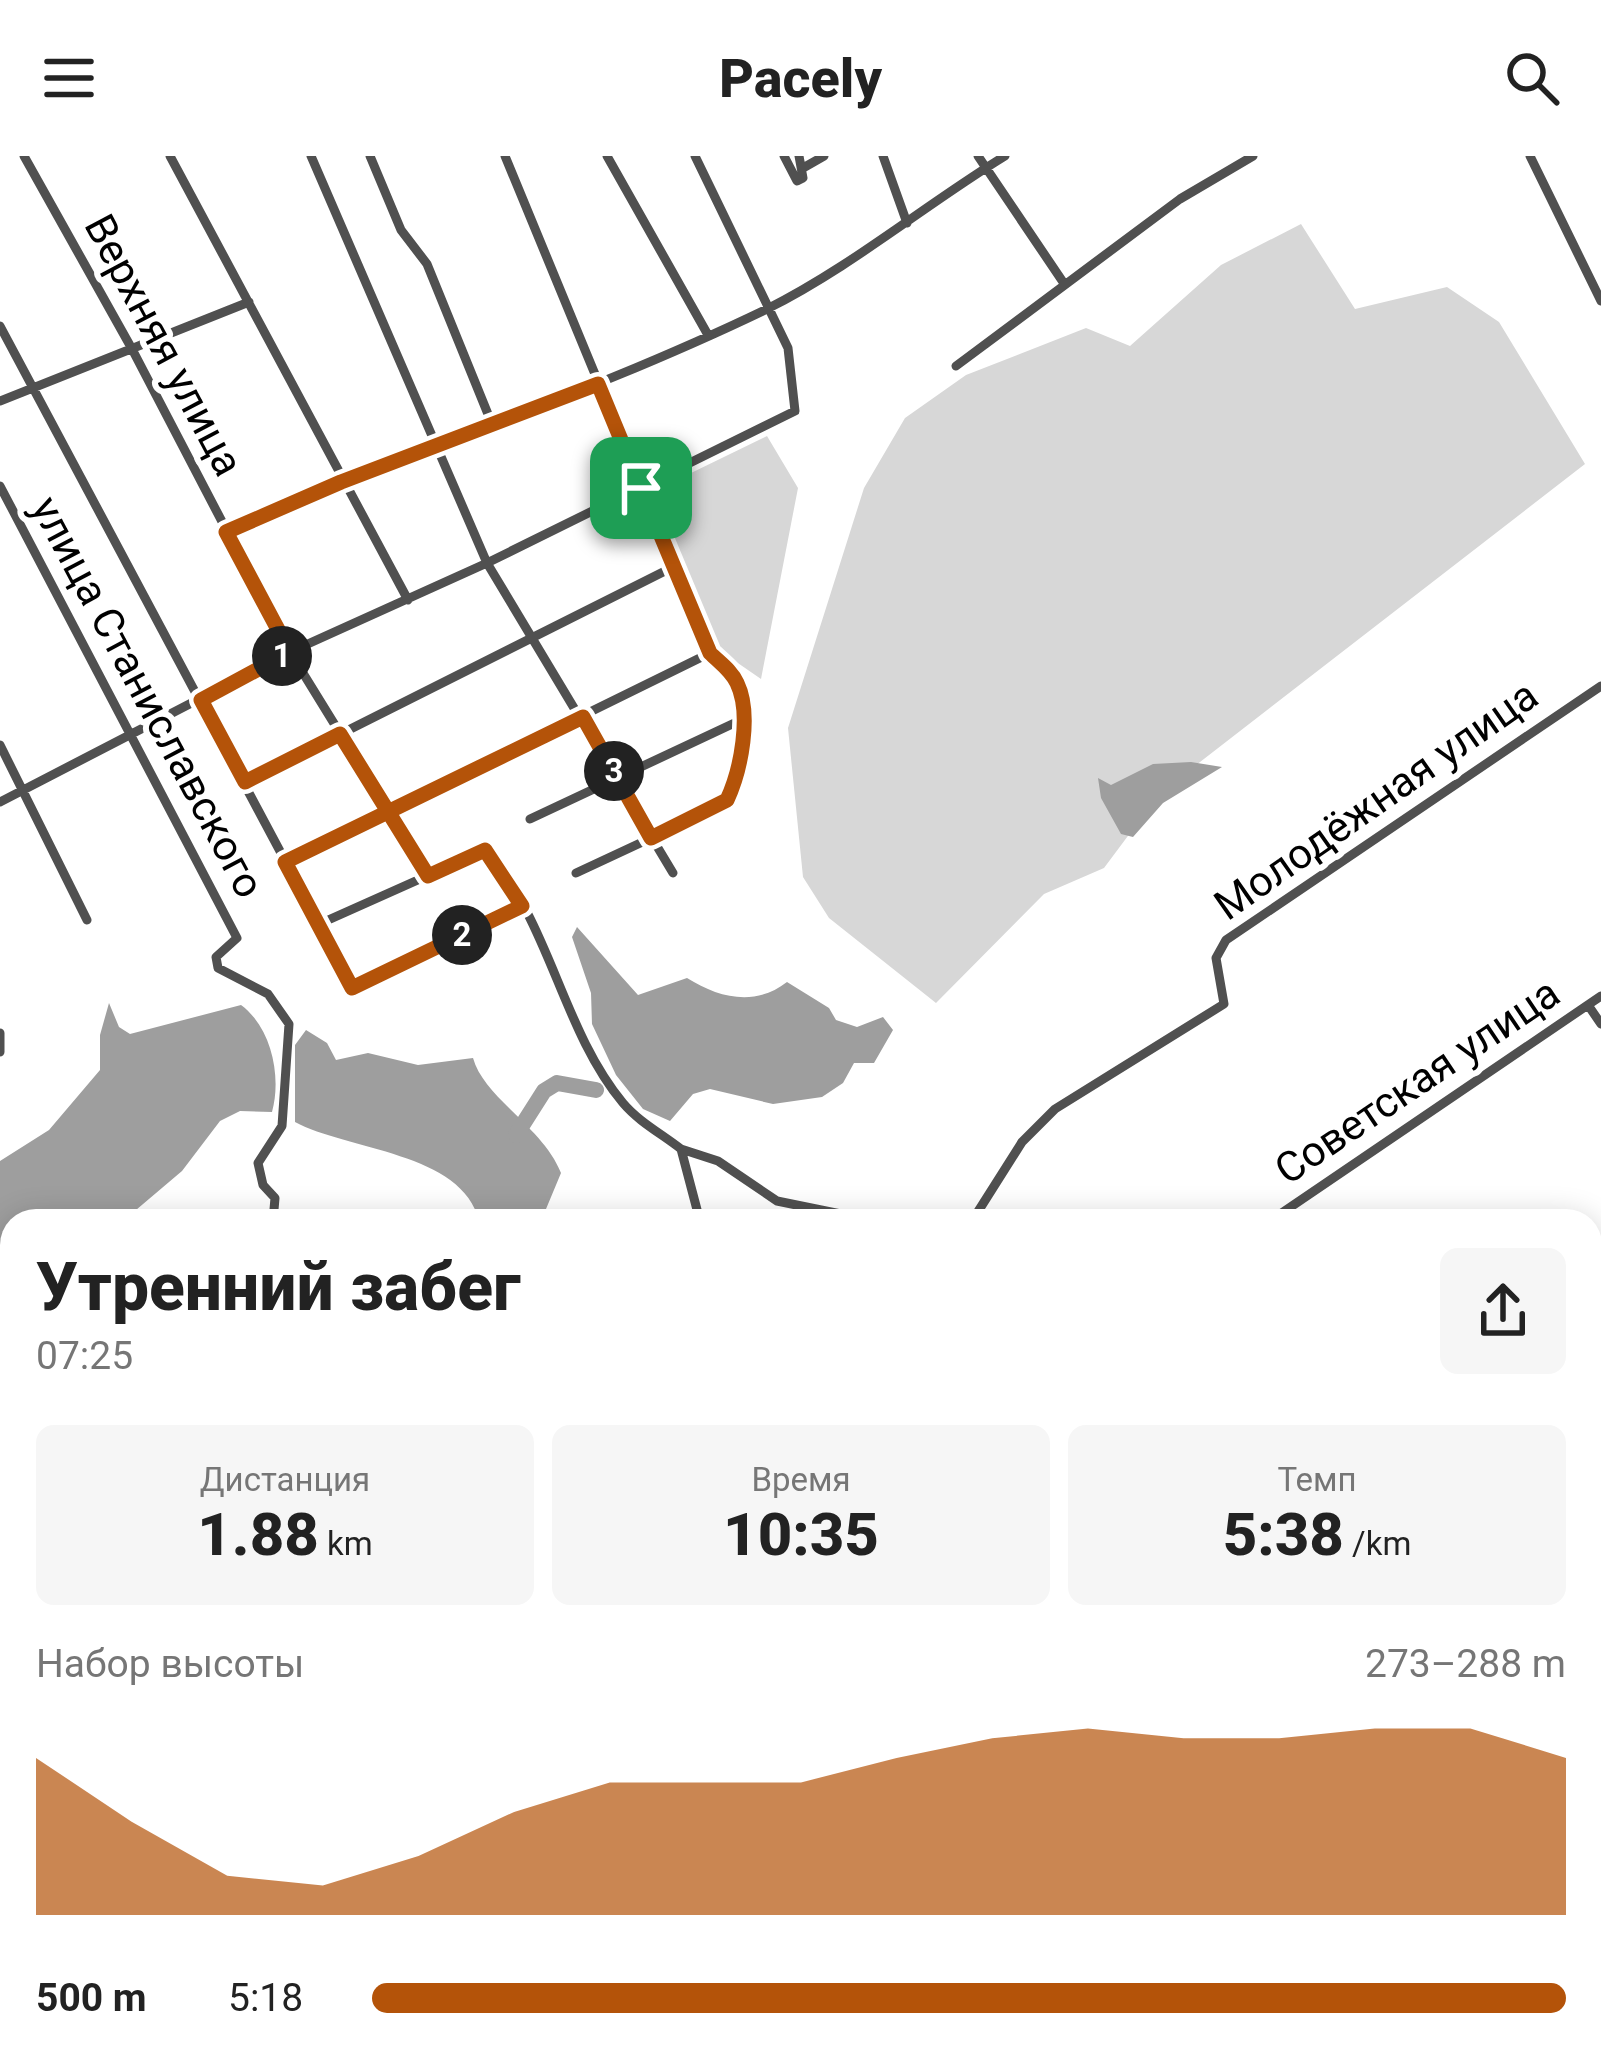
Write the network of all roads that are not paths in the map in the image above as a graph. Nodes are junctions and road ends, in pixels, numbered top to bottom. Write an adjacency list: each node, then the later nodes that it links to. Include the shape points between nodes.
1 (24, 156): 24 (street, Верхняя улица)
2 (170, 156): 20 (street)
3 (311, 156): 30 (street)
4 (370, 156): 29 (street, via 400,230 427,264)
5 (505, 156): 26 (street)
6 (607, 156): 23 (street)
7 (695, 156): 21 (street)
8 (784, 156): 15 (street, via 791,178 803,178)
9 (824, 156): 15 (street)
10 (883, 156): 17 (street)
11 (979, 156): 16 (street)
12 (1006, 156): 16 (street)
13 (1253, 156): 18 (street)
14 (1530, 156): 19 (street)
15 (801, 162)
16 (985, 169): 17 (street); 18 (street)
17 (908, 223): 21 (street)
18 (1064, 282): 25 (street)
19 (1601, 301)
20 (249, 302): 24 (street); 31 (street)
21 (771, 307): 23 (street); 33 (street, via 792,366 795,411)
22 (0, 326): 27 (street)
23 (708, 335): 26 (street)
24 (133, 349): 27 (street); 34 (street, Верхняя улица)
25 (956, 366)
26 (598, 384): 29 (street); 33 (street)
27 (33, 385): 28 (street); 42 (street)
28 (0, 401)
29 (492, 424): 30 (street)
30 (433, 446): 31 (street); 35 (street)
31 (341, 482): 34 (street); 37 (street)
32 (0, 486): 46 (street, улица Станиславского)
33 (641, 488): 35 (street); 36 (street)
34 (226, 532): 39 (street, Верхняя улица)
35 (487, 563): 37 (street); 38 (street)
36 (675, 566): 38 (street); 40 (street)
37 (409, 600): 39 (street)
38 (536, 639): 43 (street); 45 (street)
39 (290, 652): 42 (street); 45 (street, Верхняя улица)
40 (710, 653): 43 (street); 44 (street, via 736,681)
41 (1601, 686): 71 (street, Молодёжная улица, via 1226,940 1216,958 1224,1004 1055,1109 1022,1142)
42 (201, 700): 46 (street); 49 (street)
43 (583, 717): 48 (street); 52 (street)
44 (743, 719): 48 (street); 54 (street, via 724,804)
45 (340, 734): 49 (street); 52 (street, Верхняя улица)
46 (135, 736): 50 (street); 68 (street, улица Станиславского, via 237,938 216,957 218,968 268,994 290,1024 282,1126 258,1163)
47 (0, 746): 50 (street)
48 (619, 780): 53 (street); 54 (street)
49 (245, 782): 55 (street)
50 (22, 790): 51 (street); 60 (street)
51 (0, 802)
52 (391, 811): 55 (street); 58 (street, Верхняя улица)
53 (530, 818)
54 (651, 838): 56 (street); 57 (street)
55 (285, 862): 61 (street)
56 (576, 873)
57 (673, 873)
58 (428, 876): 59 (street, via 485,850); 61 (street)
59 (522, 906): 61 (street, via 352,988); 67 (street, via 607,1080 634,1114)
60 (87, 920)
61 (317, 925)
62 (1601, 996): 63 (street, Советская улица)
63 (1588, 1005): 64 (street); 72 (street, Советская улица)
64 (1601, 1024)
65 (0, 1034): 66 (street)
66 (1, 1049)
67 (681, 1149): 69 (street); 70 (street, via 718,1160)
68 (274, 1209)
69 (697, 1209)
70 (801, 1209)
71 (980, 1209)
72 (1288, 1209)

